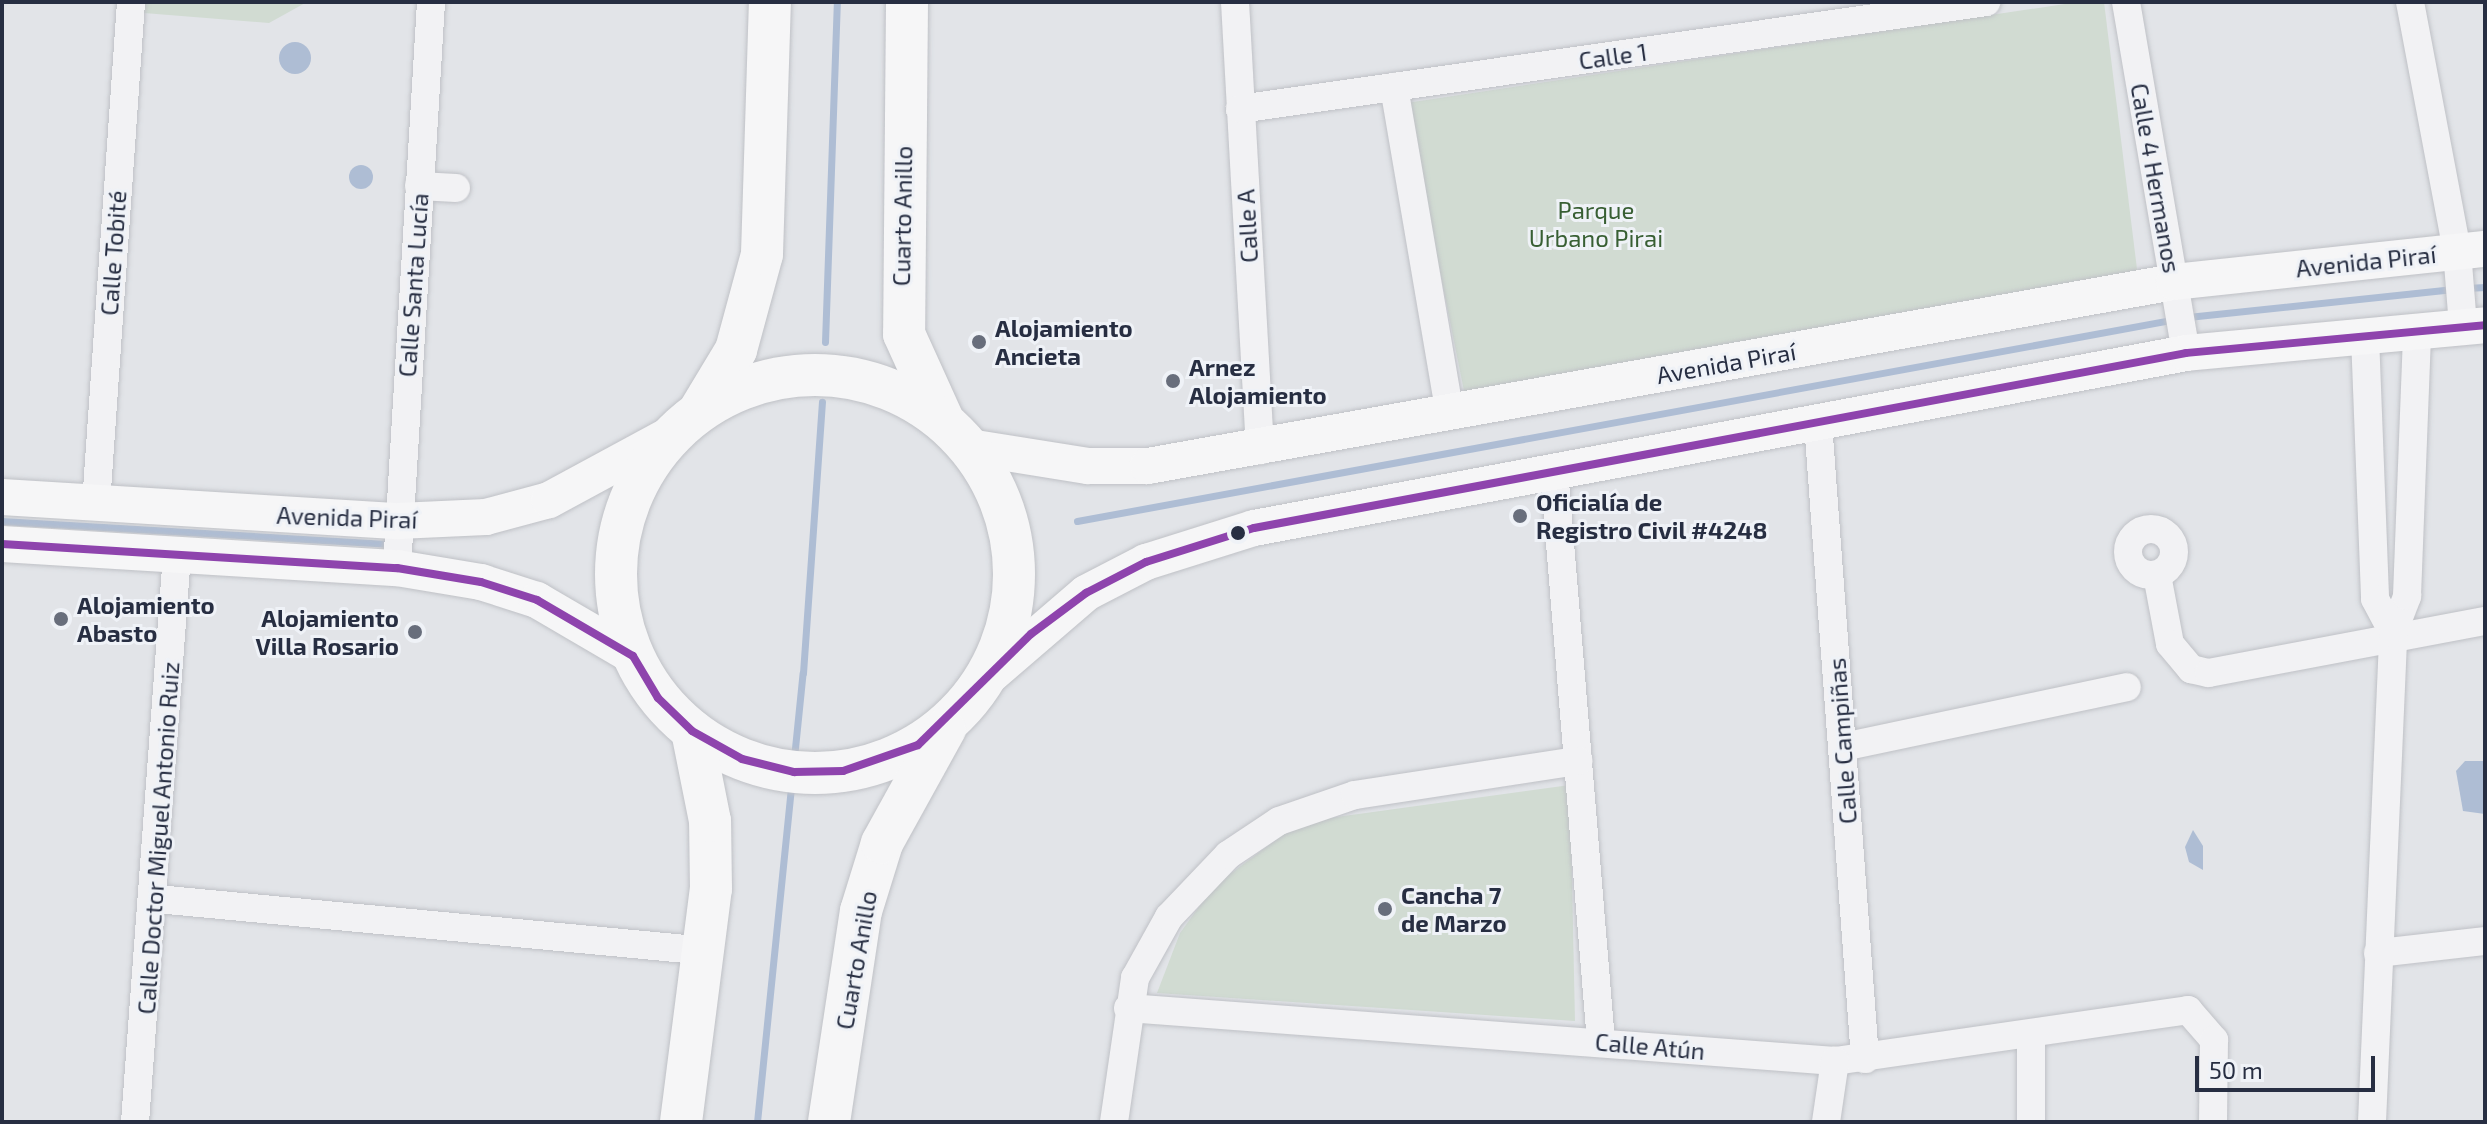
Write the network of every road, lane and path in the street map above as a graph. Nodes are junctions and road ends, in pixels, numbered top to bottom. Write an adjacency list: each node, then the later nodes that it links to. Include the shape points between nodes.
1 (131, 2): 26 (street, Calle Tobité)
2 (431, 2): 11 (street, Calle Santa Lucía)
3 (770, 2): 20 (highway, via 762,254 736,350)
4 (907, 2): 22 (highway, Cuarto Anillo, via 902,320 913,361)
5 (1235, 2): 10 (street, Calle A)
6 (1986, 2): 9 (street, Calle 1)
7 (2126, 2): 14 (street, Calle 4 Hermanos)
8 (2410, 2): 13 (street)
9 (1394, 87): 10 (street, Calle 1); 19 (street)
10 (1240, 109): 23 (street, Calle A)
11 (419, 186): 12 (street); 27 (street, Calle Santa Lucía)
12 (456, 188)
13 (2467, 256): 14 (main road, Avenida Piraí); 15 (street)
14 (2175, 292): 18 (street, Calle 4 Hermanos); 19 (main road, Avenida Piraí)
15 (2470, 321): 16 (main road)
16 (2417, 330): 17 (main road); 33 (street, via 2407,596)
17 (2365, 336): 18 (main road); 33 (street, via 2375,599)
18 (2184, 347): 21 (main road)
19 (1450, 413): 23 (main road, Avenida Piraí)
20 (687, 421): 22 (highway, via 776,378 866,381); 27 (main road, Avenida Piraí, via 549,500 486,517); 34 (highway, via 643,471 623,515 618,611)
21 (1818, 423): 24 (main road); 39 (street, Calle Campiñas)
22 (956, 434): 23 (main road, Avenida Piraí, via 1088,466); 35 (highway, Cuarto Anillo, via 998,494 1015,561 1004,642)
23 (1260, 450)
24 (1554, 470): 35 (main road, via 1254,528 1146,562 1075,601); 40 (street)
25 (2, 497): 26 (main road, Avenida Piraí)
26 (96, 504): 27 (main road, Avenida Piraí)
27 (398, 525): 30 (street, Calle Santa Lucía)
28 (2, 544): 29 (main road, Avenida Piraí)
29 (177, 554): 30 (main road, Avenida Piraí); 41 (street, Calle Doctor Miguel Antonio Ruiz)
30 (397, 565): 34 (main road, Avenida Piraí, via 537,600)
31 (2157, 575): 33 (street, via 2170,644 2191,669 2239,669)
32 (2485, 621): 33 (street)
33 (2393, 633): 44 (street)
34 (633, 656): 38 (highway, via 658,698)
35 (985, 680): 37 (highway, Cuarto Anillo)
36 (2127, 687): 39 (street)
37 (950, 721): 38 (highway, via 906,751 843,771 794,772 742,759); 52 (highway, Cuarto Anillo, via 882,843 861,911)
38 (692, 731): 43 (highway, via 710,821)
39 (1843, 747): 48 (street, Calle Campiñas)
40 (1578, 761): 45 (street, via 1355,795 1279,821 1228,855 1169,917 1135,978); 47 (street)
41 (157, 899): 43 (street); 50 (street, Calle Doctor Miguel Antonio Ruiz)
42 (2485, 941): 44 (street)
43 (707, 951): 51 (highway)
44 (2378, 953): 57 (street)
45 (1128, 1008): 47 (street, Calle Atún); 53 (street)
46 (2031, 1035): 48 (street, Calle Atún); 55 (street); 56 (street, Calle Atún, via 2169,1008 2202,1018 2214,1040)
47 (1601, 1042): 49 (street, Calle Atún)
48 (1865, 1059): 49 (street, Calle Atún)
49 (1835, 1061): 54 (street)
50 (135, 1122)
51 (681, 1122)
52 (829, 1122)
53 (1114, 1122)
54 (1826, 1122)
55 (2031, 1122)
56 (2213, 1122)
57 (2372, 1122)

